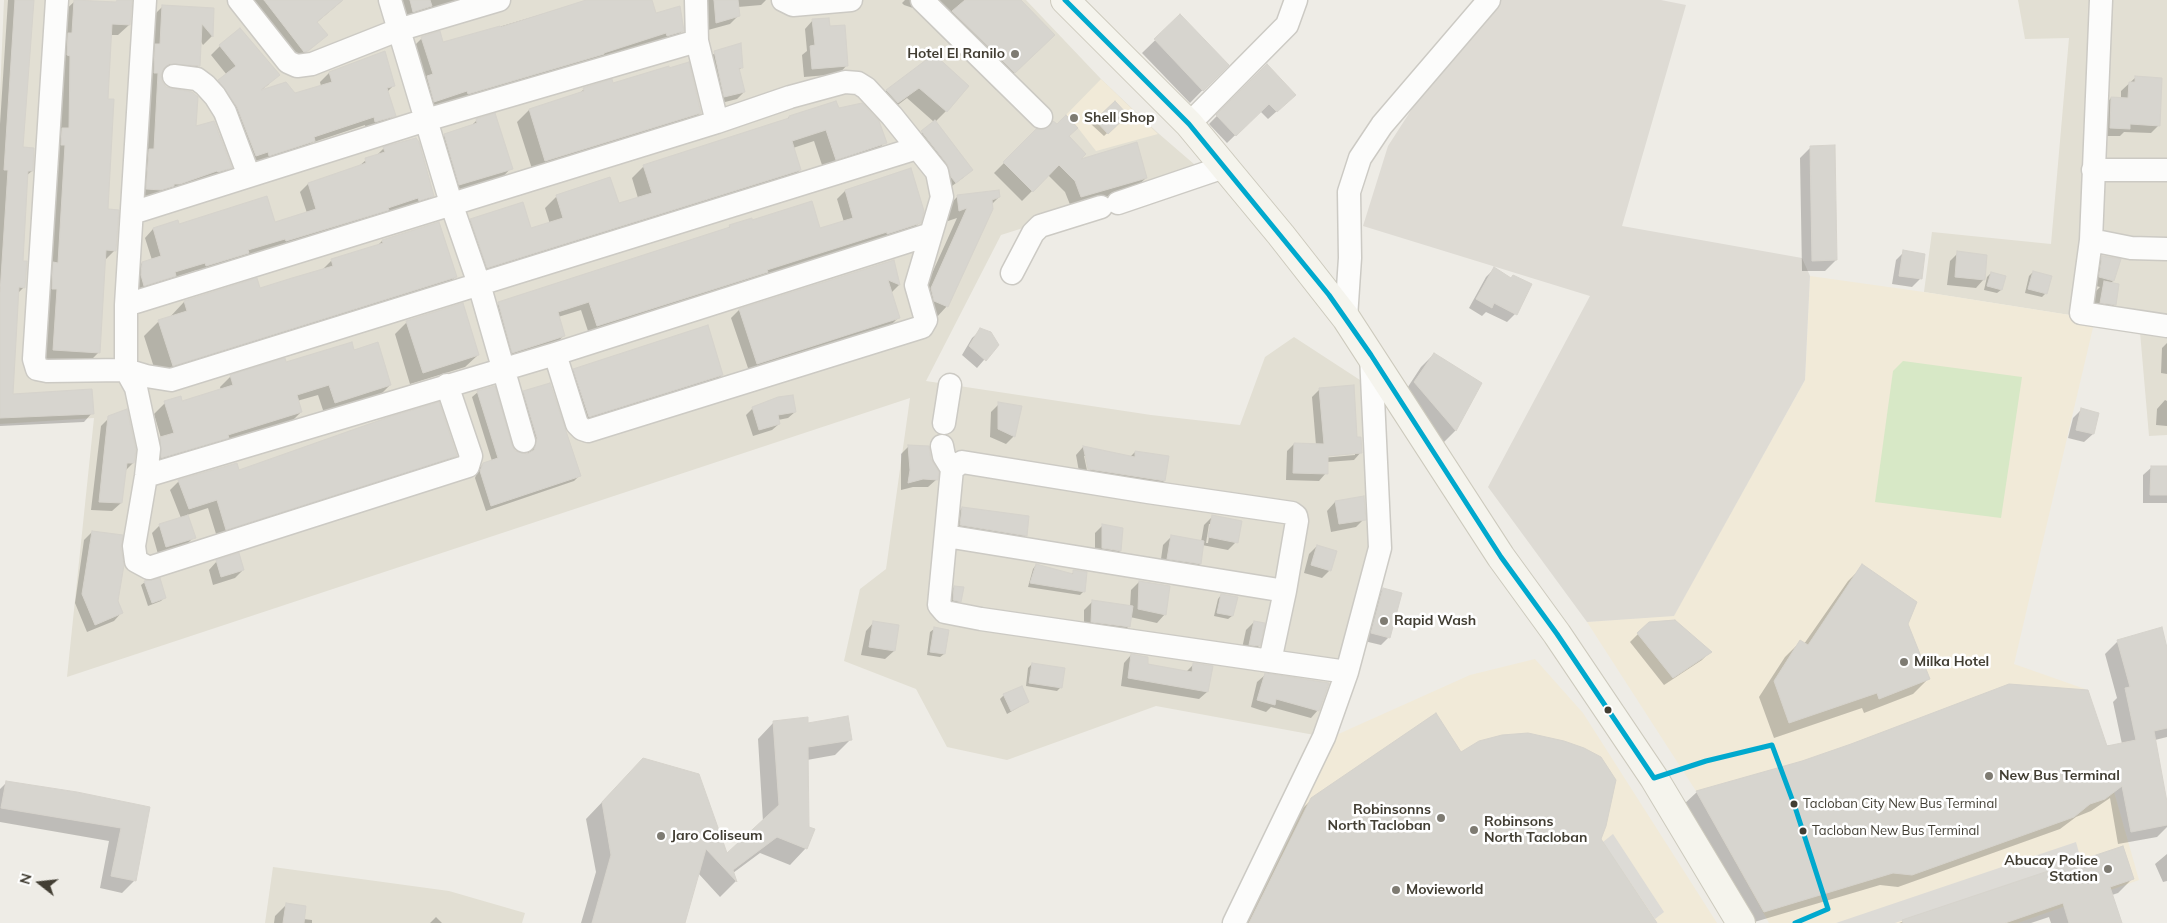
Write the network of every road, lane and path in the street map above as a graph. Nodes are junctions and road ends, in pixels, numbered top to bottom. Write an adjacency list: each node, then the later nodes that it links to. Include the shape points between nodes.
1 (57, 0): 39 (street, via 34,360 38,369 48,371)
2 (145, 0): 27 (street)
3 (239, 0): 14 (street, via 288,62 297,66 312,64)
4 (390, 0): 14 (street)
5 (696, 0): 15 (street)
6 (783, 0): 7 (street, via 793,5)
7 (851, 0)
8 (922, 0): 17 (street)
9 (1065, 0): 20 (main road)
10 (1296, 0): 20 (street, via 1282,30)
11 (1489, 0): 34 (street, via 1382,125 1360,158 1349,192 1350,258)
12 (2101, 0): 23 (street)
13 (490, 1): 14 (street)
14 (398, 30): 18 (street)
15 (697, 41): 18 (street); 19 (street)
16 (174, 76): 25 (street, via 197,79 215,96 225,112)
17 (1041, 117)
18 (426, 120): 25 (street); 26 (street)
19 (716, 122): 21 (street, via 790,96 845,82 858,83 892,116); 26 (street)
20 (1189, 124): 22 (main road)
21 (917, 148): 28 (street, via 937,172 942,198); 32 (street)
22 (1224, 167): 31 (street, via 1040,226); 34 (main road)
23 (2093, 170): 24 (street); 29 (street)
24 (2167, 170)
25 (249, 176): 27 (street)
26 (451, 203): 32 (street); 33 (street)
27 (132, 213): 33 (street)
28 (932, 234): 36 (street); 36 (street, via 916,286 926,320 922,327 588,431 577,424)
29 (2090, 240): 30 (street, via 2131,248); 35 (street, via 2081,313)
30 (2167, 249)
31 (1012, 273)
32 (479, 284): 38 (street); 39 (street, via 171,380)
33 (126, 305): 39 (street)
34 (1346, 318): 37 (main road)
35 (2167, 326)
36 (555, 354): 38 (street)
37 (1371, 355): 50 (street, via 1380,548); 52 (main road, via 1501,557 1654,778)
38 (502, 368): 40 (street); 43 (street)
39 (126, 370): 46 (street, via 136,388 149,449)
40 (447, 385): 46 (street); 46 (street, via 471,456 468,466 149,568 136,561 134,546)
41 (950, 385): 42 (street)
42 (944, 423)
43 (524, 441)
44 (942, 446): 45 (street)
45 (952, 469): 47 (street); 48 (street, via 962,462 1292,513 1297,521)
46 (146, 476)
47 (946, 536): 48 (street); 49 (street, via 939,605 945,612)
48 (1285, 591): 49 (street)
49 (1270, 661): 50 (street)
50 (1347, 672): 51 (street, via 1324,737)
51 (1234, 923)
52 (1741, 923)

